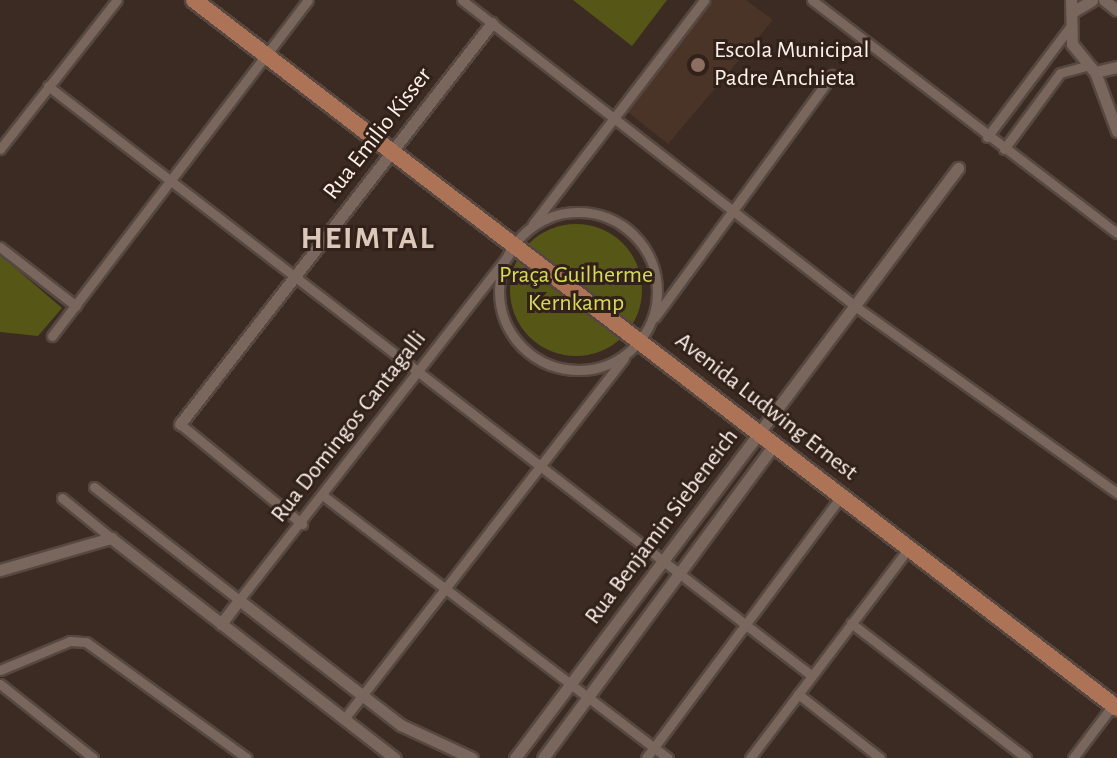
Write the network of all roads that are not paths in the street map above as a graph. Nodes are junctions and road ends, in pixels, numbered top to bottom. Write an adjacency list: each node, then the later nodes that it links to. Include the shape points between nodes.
1 (117, 0): 17 (street)
2 (194, 0): 13 (highway, Avenida Ludwing Ernest)
3 (308, 0): 13 (street)
4 (462, 0): 11 (street)
5 (704, 0): 18 (street)
6 (812, 0): 20 (street)
7 (1092, 0): 9 (street)
8 (1104, 0): 10 (street)
9 (1072, 6): 12 (street)
10 (1117, 10)
11 (492, 23): 18 (street); 22 (street, Rua Emilio Kisser)
12 (1069, 28): 15 (street); 20 (street)
13 (267, 53): 22 (highway, Avenida Ludwing Ernest); 25 (street)
14 (1117, 67): 15 (street)
15 (1090, 69): 19 (street); 23 (street, via 1060,73)
16 (832, 75): 26 (street)
17 (48, 86): 21 (street); 25 (street)
18 (613, 115): 26 (street); 27 (street)
19 (1117, 131)
20 (987, 137): 23 (street)
21 (0, 149)
22 (393, 149): 30 (highway, Avenida Ludwing Ernest); 31 (street, Rua Emilio Kisser)
23 (1004, 149): 28 (street)
24 (958, 168): 33 (street, Rua Benjamin Siebeneich)
25 (171, 179): 31 (street); 32 (street)
26 (732, 208): 33 (street); 34 (street)
27 (531, 227): 30 (street, Rua Domingos Cantagalli); 34 (street, via 582,211 631,232 655,271)
28 (1117, 233)
29 (0, 247): 32 (street)
30 (513, 250): 34 (highway, Avenida Ludwing Ernest); 36 (street, via 499,302 523,348 568,370 601,367); 37 (street, Rua Domingos Cantagalli)
31 (295, 279): 37 (street); 38 (street, Rua Emilio Kisser)
32 (76, 306): 35 (street)
33 (859, 309): 39 (street, Rua Benjamin Siebeneich); 42 (street)
34 (645, 333): 36 (street); 39 (highway, Avenida Ludwing Ernest)
35 (52, 336)
36 (628, 353): 40 (street)
37 (417, 377): 40 (street); 44 (street, Rua Domingos Cantagalli)
38 (180, 424): 46 (street)
39 (767, 440): 43 (highway, Avenida Ludwing Ernest); 49 (street, Rua Benjamin Siebeneich); 51 (street, Rua Benjamin Siebeneich)
40 (542, 469): 49 (street); 52 (street)
41 (94, 487): 53 (street)
42 (1117, 493)
43 (841, 496): 48 (highway, Avenida Ludwing Ernest); 56 (street)
44 (325, 497): 46 (street, Rua Domingos Cantagalli); 52 (street)
45 (62, 498): 47 (street)
46 (302, 524): 53 (street, Rua Domingos Cantagalli)
47 (111, 538): 50 (street); 55 (street)
48 (909, 548): 54 (street); 64 (highway, Avenida Ludwing Ernest)
49 (663, 563): 51 (street); 60 (street, Rua Benjamin Siebeneich)
50 (0, 570)
51 (676, 573): 56 (street); 63 (street, Rua Benjamin Siebeneich)
52 (446, 587): 60 (street); 62 (street)
53 (239, 600): 55 (street, Rua Domingos Cantagalli); 62 (street)
54 (851, 623): 58 (street); 77 (street)
55 (221, 624): 65 (street)
56 (745, 625): 58 (street); 66 (street)
57 (0, 670): 68 (street, via 70,641 86,642)
58 (811, 675): 61 (street)
59 (0, 684): 67 (street)
60 (568, 688): 63 (street); 71 (street, Rua Benjamin Siebeneich)
61 (798, 694): 75 (street); 76 (street)
62 (363, 695): 65 (street); 70 (street, via 401,725)
63 (584, 701): 66 (street); 72 (street, Rua Benjamin Siebeneich)
64 (1115, 706): 78 (street)
65 (344, 719): 69 (street)
66 (653, 748): 73 (street); 74 (street)
67 (93, 758)
68 (247, 758)
69 (395, 758)
70 (471, 758)
71 (515, 758)
72 (543, 758)
73 (646, 758)
74 (668, 758)
75 (750, 758)
76 (880, 758)
77 (1026, 758)
78 (1073, 758)

